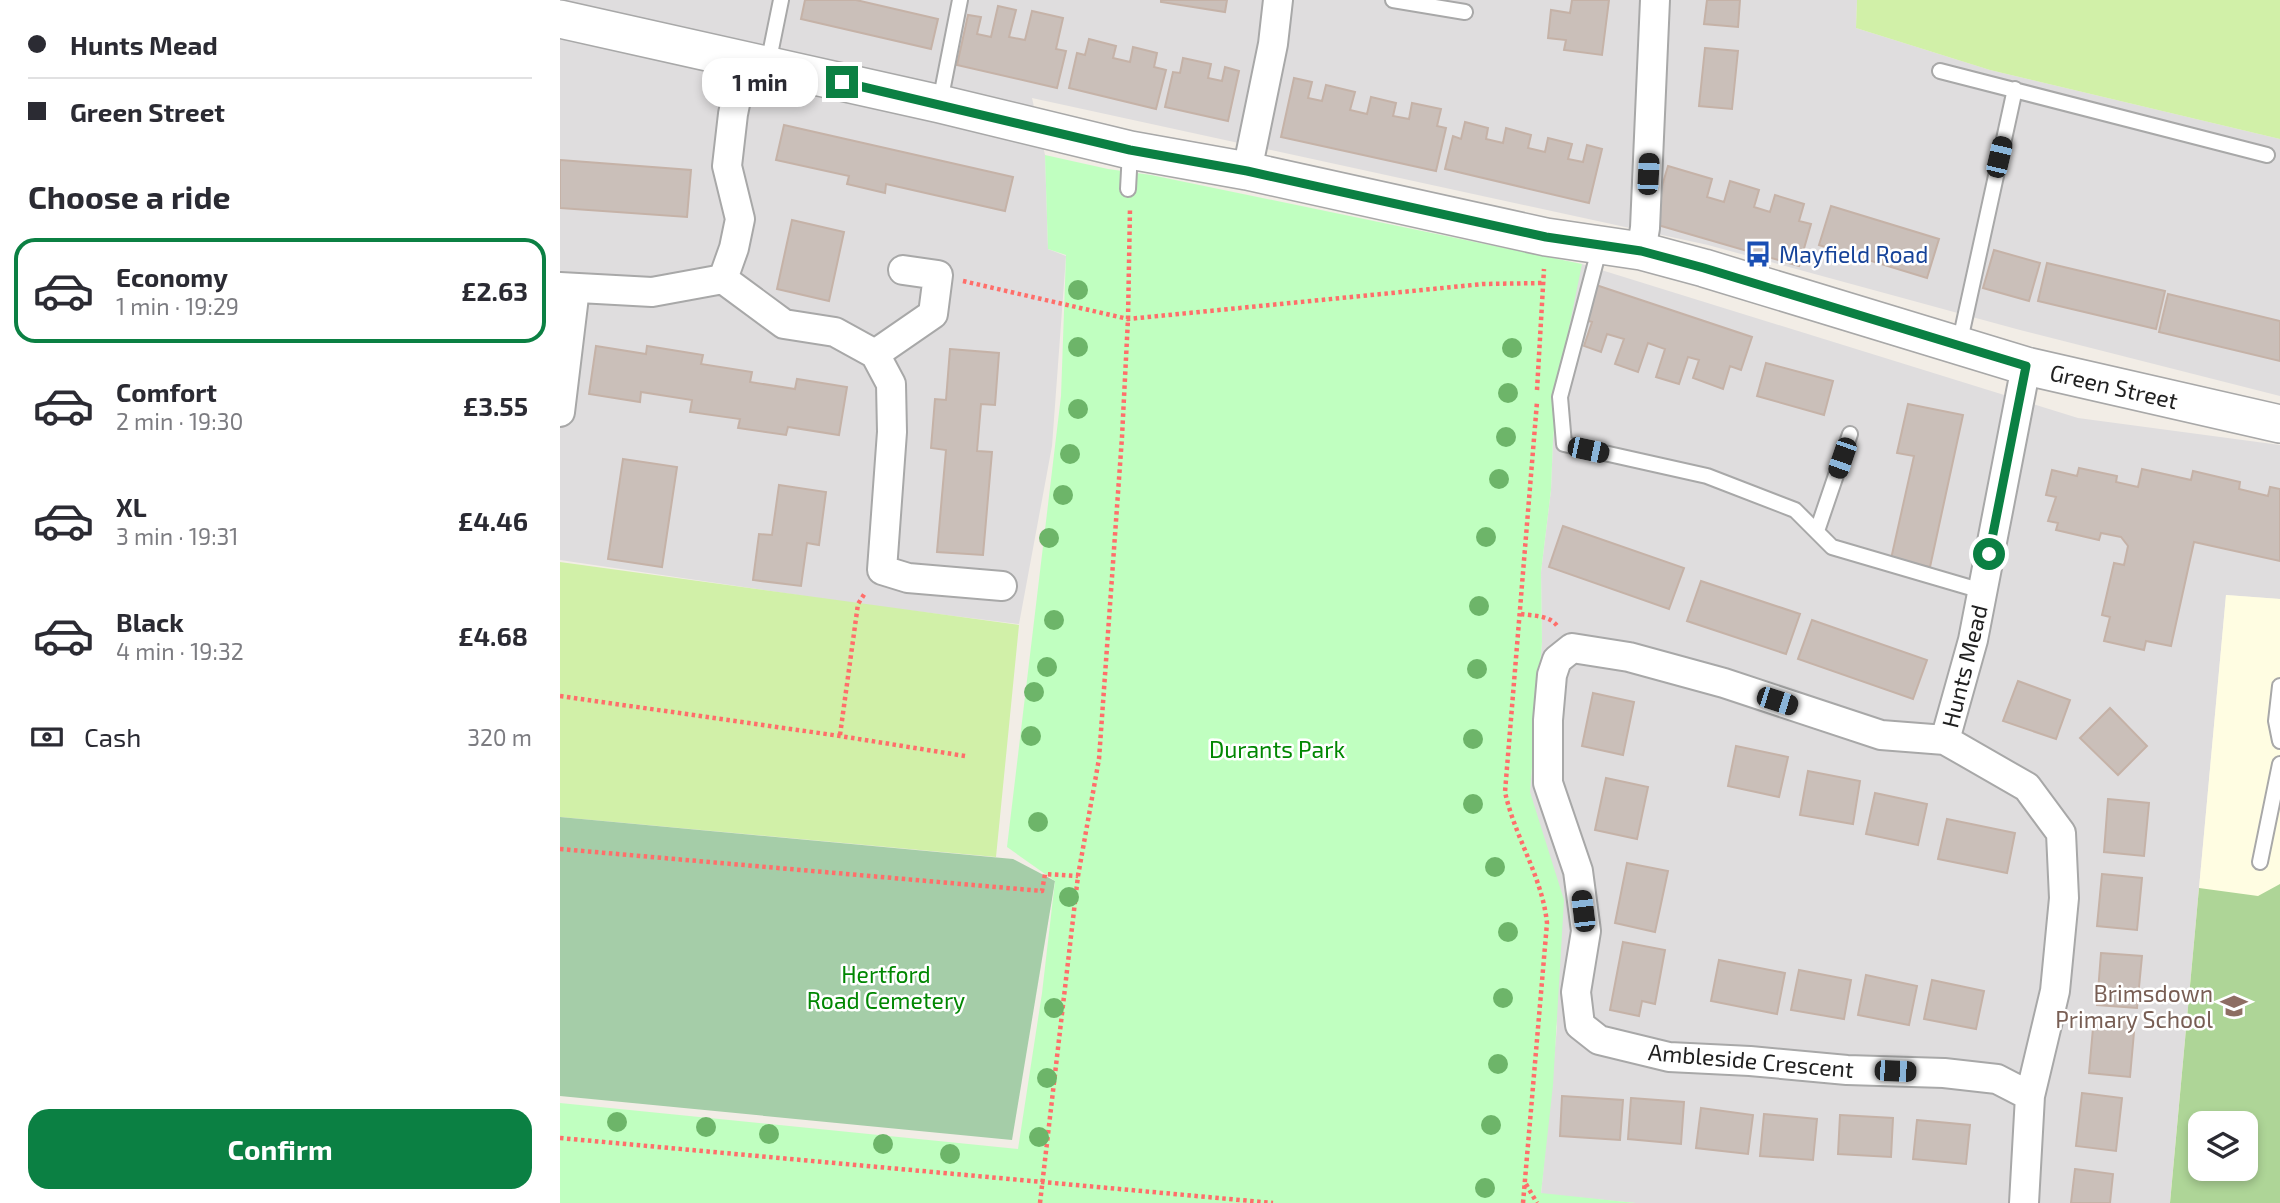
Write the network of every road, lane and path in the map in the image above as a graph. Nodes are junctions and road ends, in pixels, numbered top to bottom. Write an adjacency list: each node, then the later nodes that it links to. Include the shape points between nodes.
1 (781, 0): 8 (lane)
2 (960, 0): 11 (lane)
3 (1278, 0): 14 (street)
4 (1393, 0): 6 (lane)
5 (1655, 0): 17 (street)
6 (1465, 12)
7 (560, 19): 8 (street, Green Street)
8 (756, 63): 11 (street, Green Street); 20 (street, via 733,114 727,166 740,219)
9 (1940, 71): 10 (lane)
10 (2015, 89): 13 (lane); 24 (lane)
11 (940, 104): 12 (street, Green Street)
12 (1130, 150): 14 (street, Green Street); 15 (lane)
13 (2267, 155)
14 (1247, 171): 16 (street, Green Street, via 1546,237)
15 (1128, 189): 23 (path)
16 (1600, 244): 17 (street, Green Street); 30 (lane, via 1560,397 1564,444 1707,476 1795,510)
17 (1641, 251): 24 (street, Green Street)
18 (903, 270): 19 (street)
19 (938, 275): 23 (path); 25 (street, via 933,314)
20 (723, 279): 22 (street, via 652,292); 25 (street, via 784,324 835,332)
21 (1544, 283): 23 (path, via 1483,284)
22 (567, 288): 27 (street)
23 (1128, 318): 43 (path, via 1099,759)
24 (1959, 345): 26 (street, Green Street)
25 (875, 355): 31 (street, via 891,384)
26 (2026, 366): 28 (street, Green Street); 33 (street, Hunts Mead)
27 (560, 412)
28 (2280, 424)
29 (1850, 434): 30 (lane)
30 (1817, 531): 33 (lane, via 1832,547)
31 (882, 570): 32 (street, via 908,578); 36 (path, via 858,604)
32 (1002, 586)
33 (1982, 591): 37 (street, Hunts Mead)
34 (2280, 686): 38 (lane, via 2276,721)
35 (560, 696): 36 (path)
36 (840, 736): 39 (path)
37 (1945, 740): 44 (street, Hunts Mead, via 2027,787 2061,833 2064,898 2055,991); 44 (street, Ambleside Crescent, via 1881,735 1724,683 1629,657 1572,648 1557,660 1552,675 1548,783 1578,871 1586,931 1576,992 1580,1024 1599,1040 1669,1057 1944,1073 1997,1079)
38 (2280, 741)
39 (965, 756)
40 (2280, 764): 42 (lane)
41 (560, 849): 43 (path, via 1042,891 1045,874)
42 (2260, 862)
43 (1079, 876): 46 (path)
44 (2030, 1096): 51 (street, Hunts Mead)
45 (560, 1138): 46 (path)
46 (1042, 1182): 48 (path); 49 (path)
47 (1526, 1184): 50 (path)
48 (1040, 1203)
49 (1273, 1203)
50 (1537, 1203)
51 (2024, 1203)

